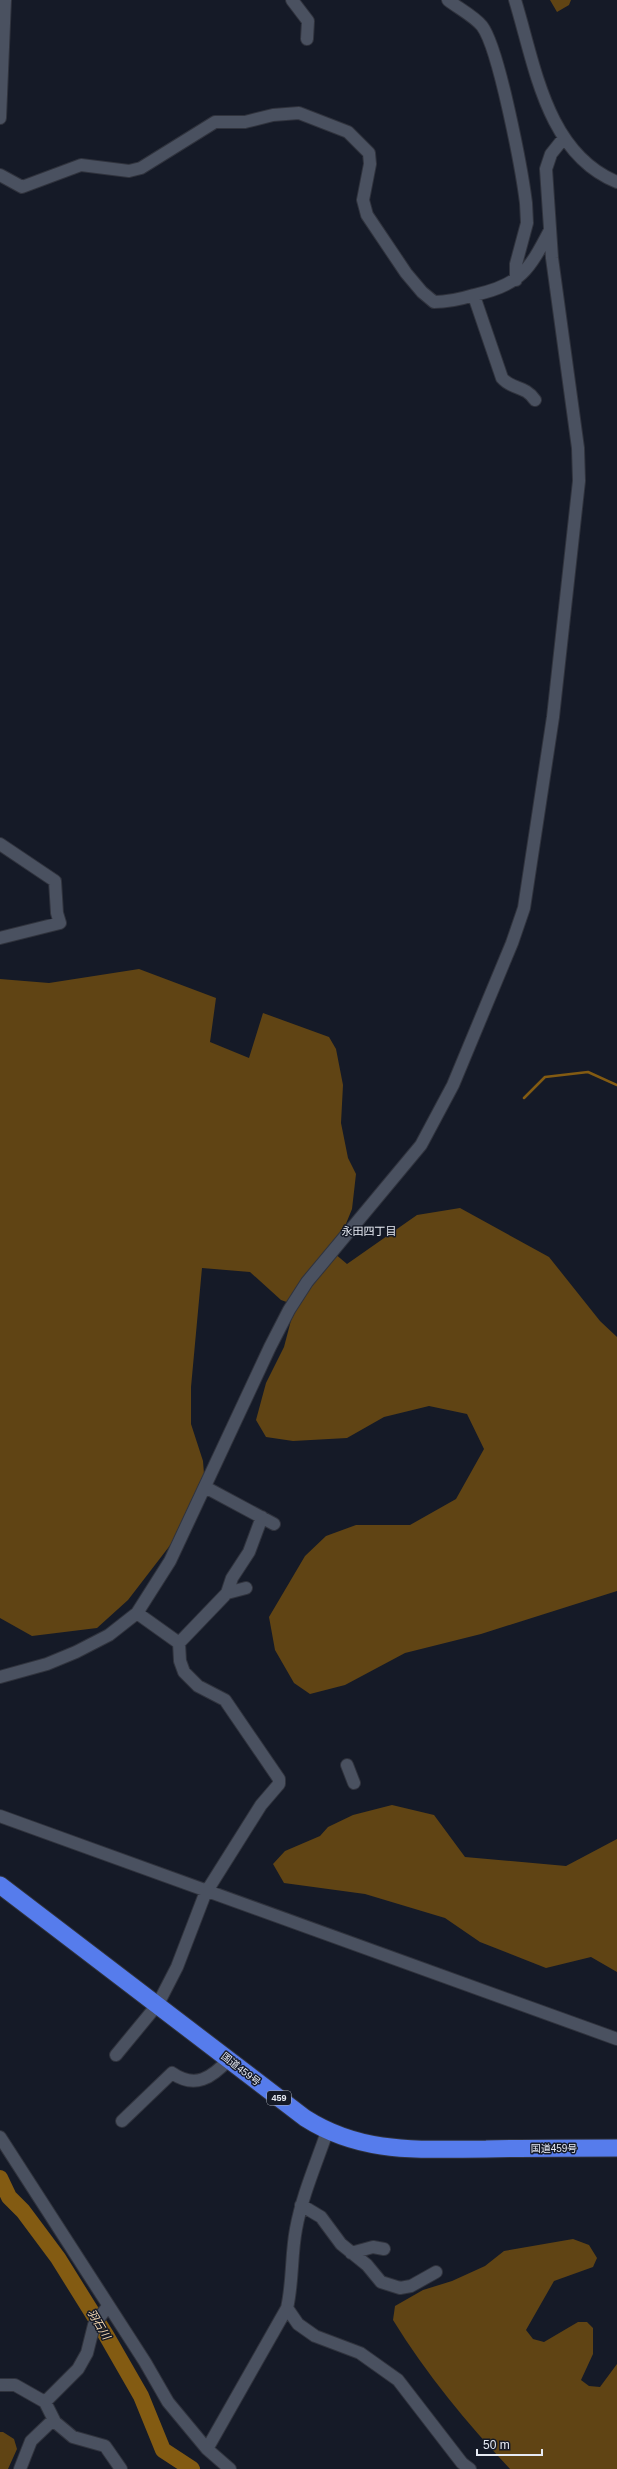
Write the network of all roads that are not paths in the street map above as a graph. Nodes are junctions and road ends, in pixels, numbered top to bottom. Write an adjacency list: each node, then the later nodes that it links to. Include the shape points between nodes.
1 (5, 0): 6 (street)
2 (292, 0): 5 (street, via 308,21)
3 (448, 0): 11 (street, via 481,25 500,79 523,183 527,217 516,264)
4 (515, 0): 7 (street, via 550,116)
5 (307, 39)
6 (0, 118)
7 (563, 138): 9 (street, via 578,156); 10 (street, via 551,154 546,169)
8 (0, 175): 12 (street, via 22,187 81,165 129,171 146,166 215,122 245,122 273,115 299,113 348,132 369,153 370,164 363,200 367,215 422,292 434,302)
9 (617, 182)
10 (550, 229): 11 (street, via 536,255); 16 (street, via 566,371 578,448 579,481 553,718 524,908 453,1085 421,1145 307,1282 270,1347)
11 (516, 280): 12 (street, via 502,288)
12 (474, 296): 13 (street, via 502,378 507,384 527,390)
13 (535, 400)
14 (0, 844): 15 (street, via 54,881 60,923)
15 (0, 938)
16 (205, 1487): 17 (street); 21 (street, via 170,1561)
17 (262, 1517): 18 (street); 20 (street, via 249,1552 232,1578)
18 (274, 1524)
19 (246, 1588): 20 (street)
20 (227, 1593): 22 (street)
21 (138, 1613): 22 (street); 23 (street, via 109,1635 76,1652 47,1664)
22 (179, 1643): 28 (street, via 180,1661 184,1672 198,1686 225,1700 279,1779 279,1784 261,1805)
23 (0, 1677)
24 (347, 1765): 25 (street)
25 (354, 1784)
26 (0, 1816): 28 (street)
27 (0, 1885): 29 (highway, 国道459号 / 459)
28 (207, 1891): 29 (street, via 177,1967); 30 (street)
29 (158, 2004): 31 (street); 32 (highway, 国道459号 / 459)
30 (617, 2039)
31 (116, 2055)
32 (229, 2059): 33 (street, via 220,2070 194,2082 181,2079 172,2073); 34 (highway, 国道459号 / 459, via 304,2118)
33 (122, 2121)
34 (327, 2132): 36 (highway, 国道459号 / 459, via 361,2144 410,2149); 37 (street)
35 (0, 2137): 41 (street)
36 (617, 2148)
37 (301, 2205): 39 (street, via 321,2217); 42 (street)
38 (384, 2248): 39 (street, via 373,2247)
39 (351, 2253): 40 (street, via 381,2282 390,2286 411,2286)
40 (436, 2272)
41 (108, 2306): 44 (street, via 96,2322 87,2353 78,2369); 46 (street, via 168,2402)
42 (287, 2308): 46 (street); 50 (street, via 298,2324 315,2336 360,2353 398,2380 462,2463)
43 (0, 2385): 44 (street, via 16,2386)
44 (45, 2402): 45 (street)
45 (54, 2420): 47 (street, via 31,2440); 48 (street, via 73,2437 105,2446)
46 (207, 2449): 49 (street)
47 (20, 2469)
48 (121, 2469)
49 (230, 2469)
50 (470, 2469)

